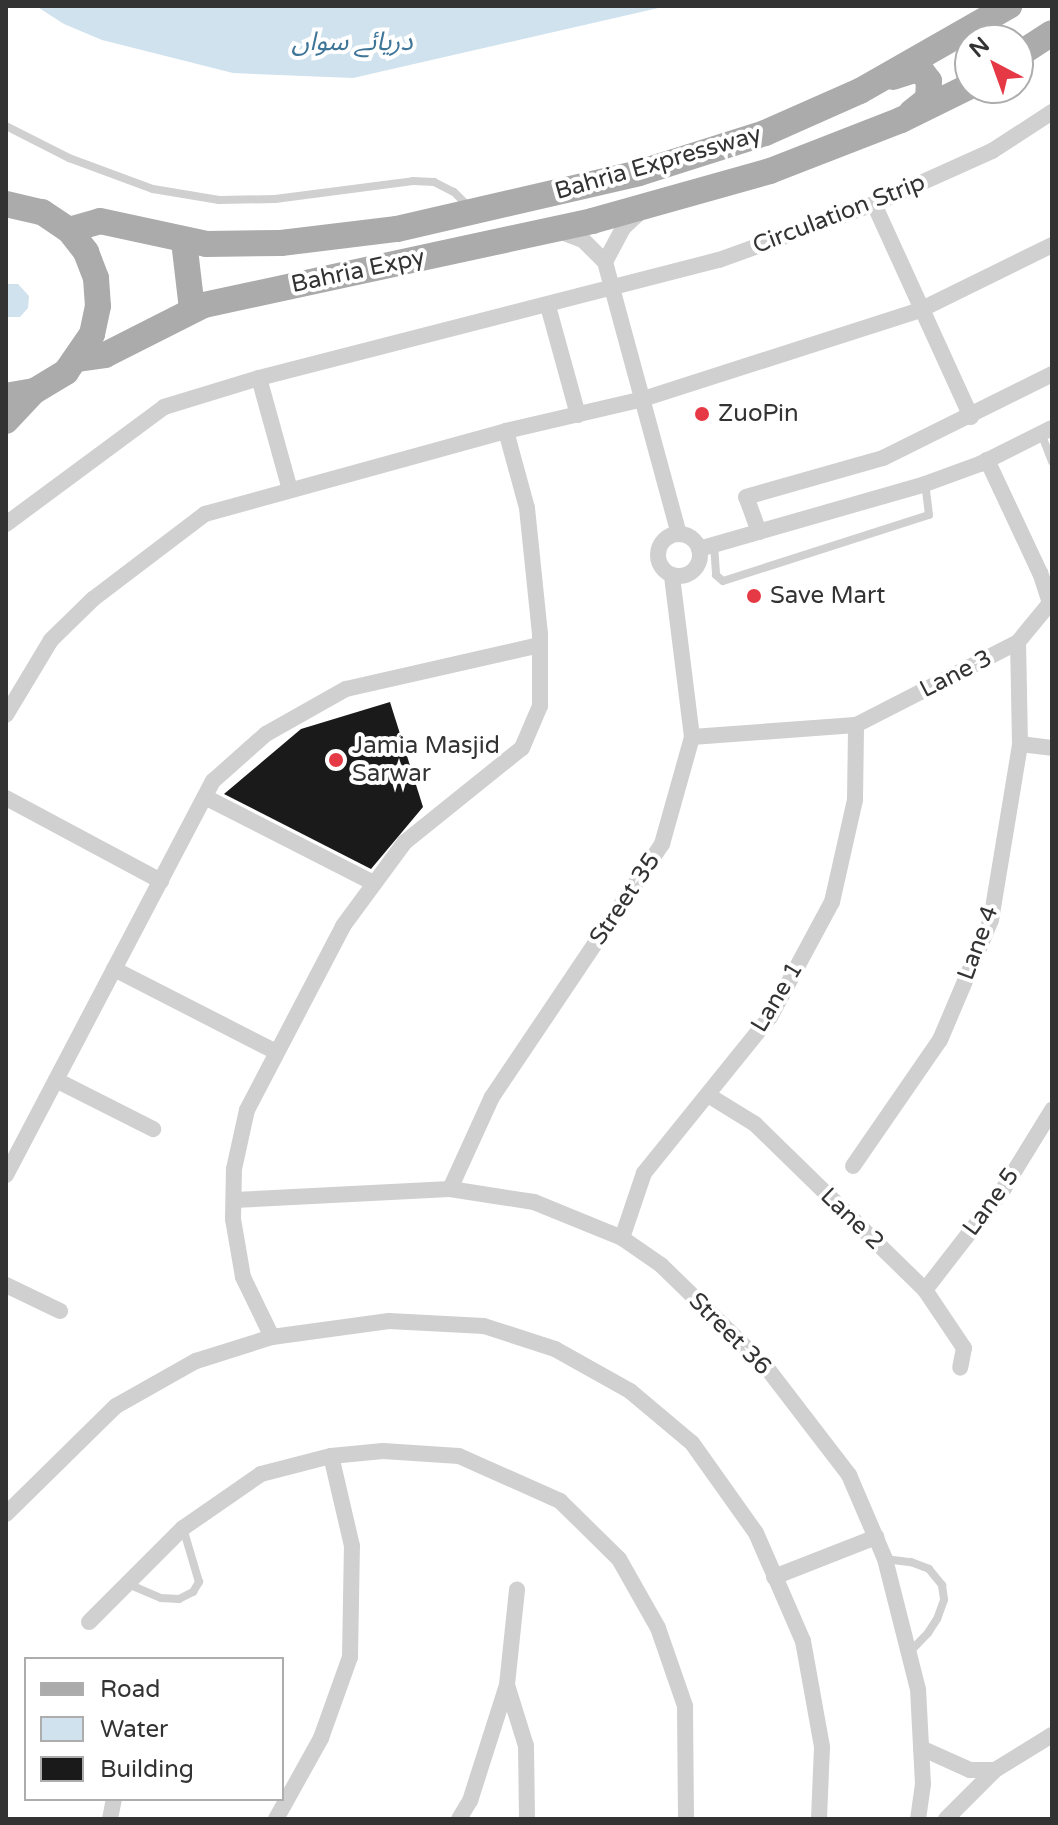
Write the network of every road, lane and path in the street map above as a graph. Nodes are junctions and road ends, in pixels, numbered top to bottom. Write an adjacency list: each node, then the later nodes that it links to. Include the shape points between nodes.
1 (1008, 7): 2 (main road); 5 (main road, Bahria Expressway)
2 (988, 24)
3 (1052, 33): 4 (main road)
4 (1034, 44)
5 (860, 91): 8 (main road, via 901,73 923,73 930,84 928,99); 13 (main road, Bahria Expressway, via 765,133 667,164)
6 (954, 94): 8 (main road, Bahria Expressway)
7 (1052, 112): 11 (street, Circulation Strip, via 992,151)
8 (901, 120): 12 (main road, Bahria Expressway, via 770,171)
9 (6, 126): 13 (lane, via 69,158 153,189 219,200 275,199 424,182 454,192)
10 (6, 204): 15 (main road, via 42,212)
11 (874, 204): 20 (street, Circulation Strip, via 719,260); 23 (street)
12 (647, 207): 14 (main road, Bahria Expy); 19 (street, via 623,228)
13 (473, 212): 17 (main road, Bahria Expressway, via 397,229)
14 (555, 229): 19 (street, via 583,240); 22 (main road, Bahria Expy)
15 (69, 230): 16 (main road, Bahria Expy, via 100,221); 24 (main road, via 86,252 97,292 92,334)
16 (184, 241): 17 (main road, Bahria Expy); 22 (main road)
17 (281, 243)
18 (1052, 245): 23 (street)
19 (605, 262): 20 (street)
20 (614, 288): 21 (street, Circulation Strip); 29 (street)
21 (548, 306): 26 (street, Circulation Strip); 30 (street)
22 (192, 309): 24 (main road, Bahria Expy, via 105,355)
23 (920, 310): 29 (street); 31 (street)
24 (78, 359): 27 (main road)
25 (1052, 374): 31 (street)
26 (259, 378): 38 (street); 39 (street, Circulation Strip, via 164,407)
27 (34, 391): 28 (main road); 32 (main road)
28 (6, 396)
29 (643, 399): 30 (street); 41 (street)
30 (578, 415): 34 (street)
31 (971, 417): 40 (street, via 883,458 746,497)
32 (6, 421)
33 (1046, 430): 35 (street); 36 (lane)
34 (506, 431): 38 (street); 46 (street, via 527,508)
35 (987, 460): 37 (street); 43 (street, Lane 3)
36 (1052, 462)
37 (925, 484): 40 (street); 42 (lane, via 929,515 723,581)
38 (290, 490): 47 (street, via 205,514 93,599 51,640)
39 (6, 524)
40 (759, 532): 42 (street)
41 (679, 534): 42 (street); 44 (street, via 666,538 657,555 661,568)
42 (706, 547): 44 (street, via 695,569)
43 (1046, 570): 45 (street, Lane 3, via 1050,603)
44 (672, 576): 49 (street, Street 35)
45 (1018, 642): 48 (street, Lane 3); 50 (street, Lane 4)
46 (540, 645): 52 (street, via 346,689 266,734 213,781); 55 (street, via 540,706 522,748 405,842)
47 (6, 715)
48 (856, 725): 49 (street, Lane 3); 59 (street, Lane 1, via 855,800 832,902 770,1017)
49 (692, 737): 64 (street, Street 35, via 662,844 492,1097)
50 (1020, 744): 51 (street); 62 (street, Lane 4, via 991,920 940,1040)
51 (1052, 748)
52 (205, 797): 54 (street); 55 (street)
53 (6, 798): 54 (street)
54 (161, 881): 56 (street)
55 (374, 883): 57 (street, via 343,926)
56 (114, 969): 57 (street); 58 (street)
57 (276, 1052): 65 (street, via 247,1110 234,1169)
58 (56, 1080): 61 (street); 63 (street)
59 (708, 1095): 66 (street, Lane 1, via 644,1173); 68 (street, Lane 2, via 755,1124)
60 (1052, 1110): 68 (street, Lane 5, via 1004,1188)
61 (153, 1129)
62 (853, 1166)
63 (6, 1175)
64 (450, 1189): 65 (street, Street 36); 66 (street, Street 36, via 534,1202)
65 (234, 1200): 70 (street, via 243,1277)
66 (622, 1238): 75 (street, Street 36, via 661,1265 767,1368 849,1475)
67 (6, 1285): 69 (street)
68 (925, 1290): 71 (street, Lane 2, via 964,1348)
69 (60, 1311)
70 (272, 1337): 73 (street, via 196,1361 116,1406); 77 (street, via 389,1321 484,1326 555,1349 630,1391 692,1443 756,1533)
71 (960, 1368)
72 (331, 1456): 74 (street, via 261,1474); 86 (street, via 352,1546 350,1657 321,1738); 89 (street, via 383,1451 459,1456 560,1501 619,1559 658,1628 685,1706)
73 (6, 1514)
74 (183, 1528): 78 (street); 78 (lane, via 199,1582 193,1592 179,1599 161,1598)
75 (876, 1537): 76 (street, Street 36); 77 (street)
76 (885, 1559): 81 (street, Street 36); 81 (lane, via 929,1569 942,1585 944,1600 937,1619)
77 (774, 1577): 90 (street, via 803,1641 822,1747)
78 (128, 1584): 80 (street)
79 (517, 1590): 82 (street)
80 (89, 1622)
81 (909, 1653): 84 (street, Street 36, via 918,1689)
82 (507, 1685): 87 (street, via 470,1801); 88 (street, via 526,1746)
83 (1052, 1735): 85 (street)
84 (921, 1748): 85 (street, via 970,1770); 91 (street, Street 36)
85 (995, 1770): 92 (street)
86 (289, 1779)
87 (459, 1819)
88 (527, 1819)
89 (686, 1819)
90 (819, 1819)
91 (918, 1819)
92 (946, 1819)

